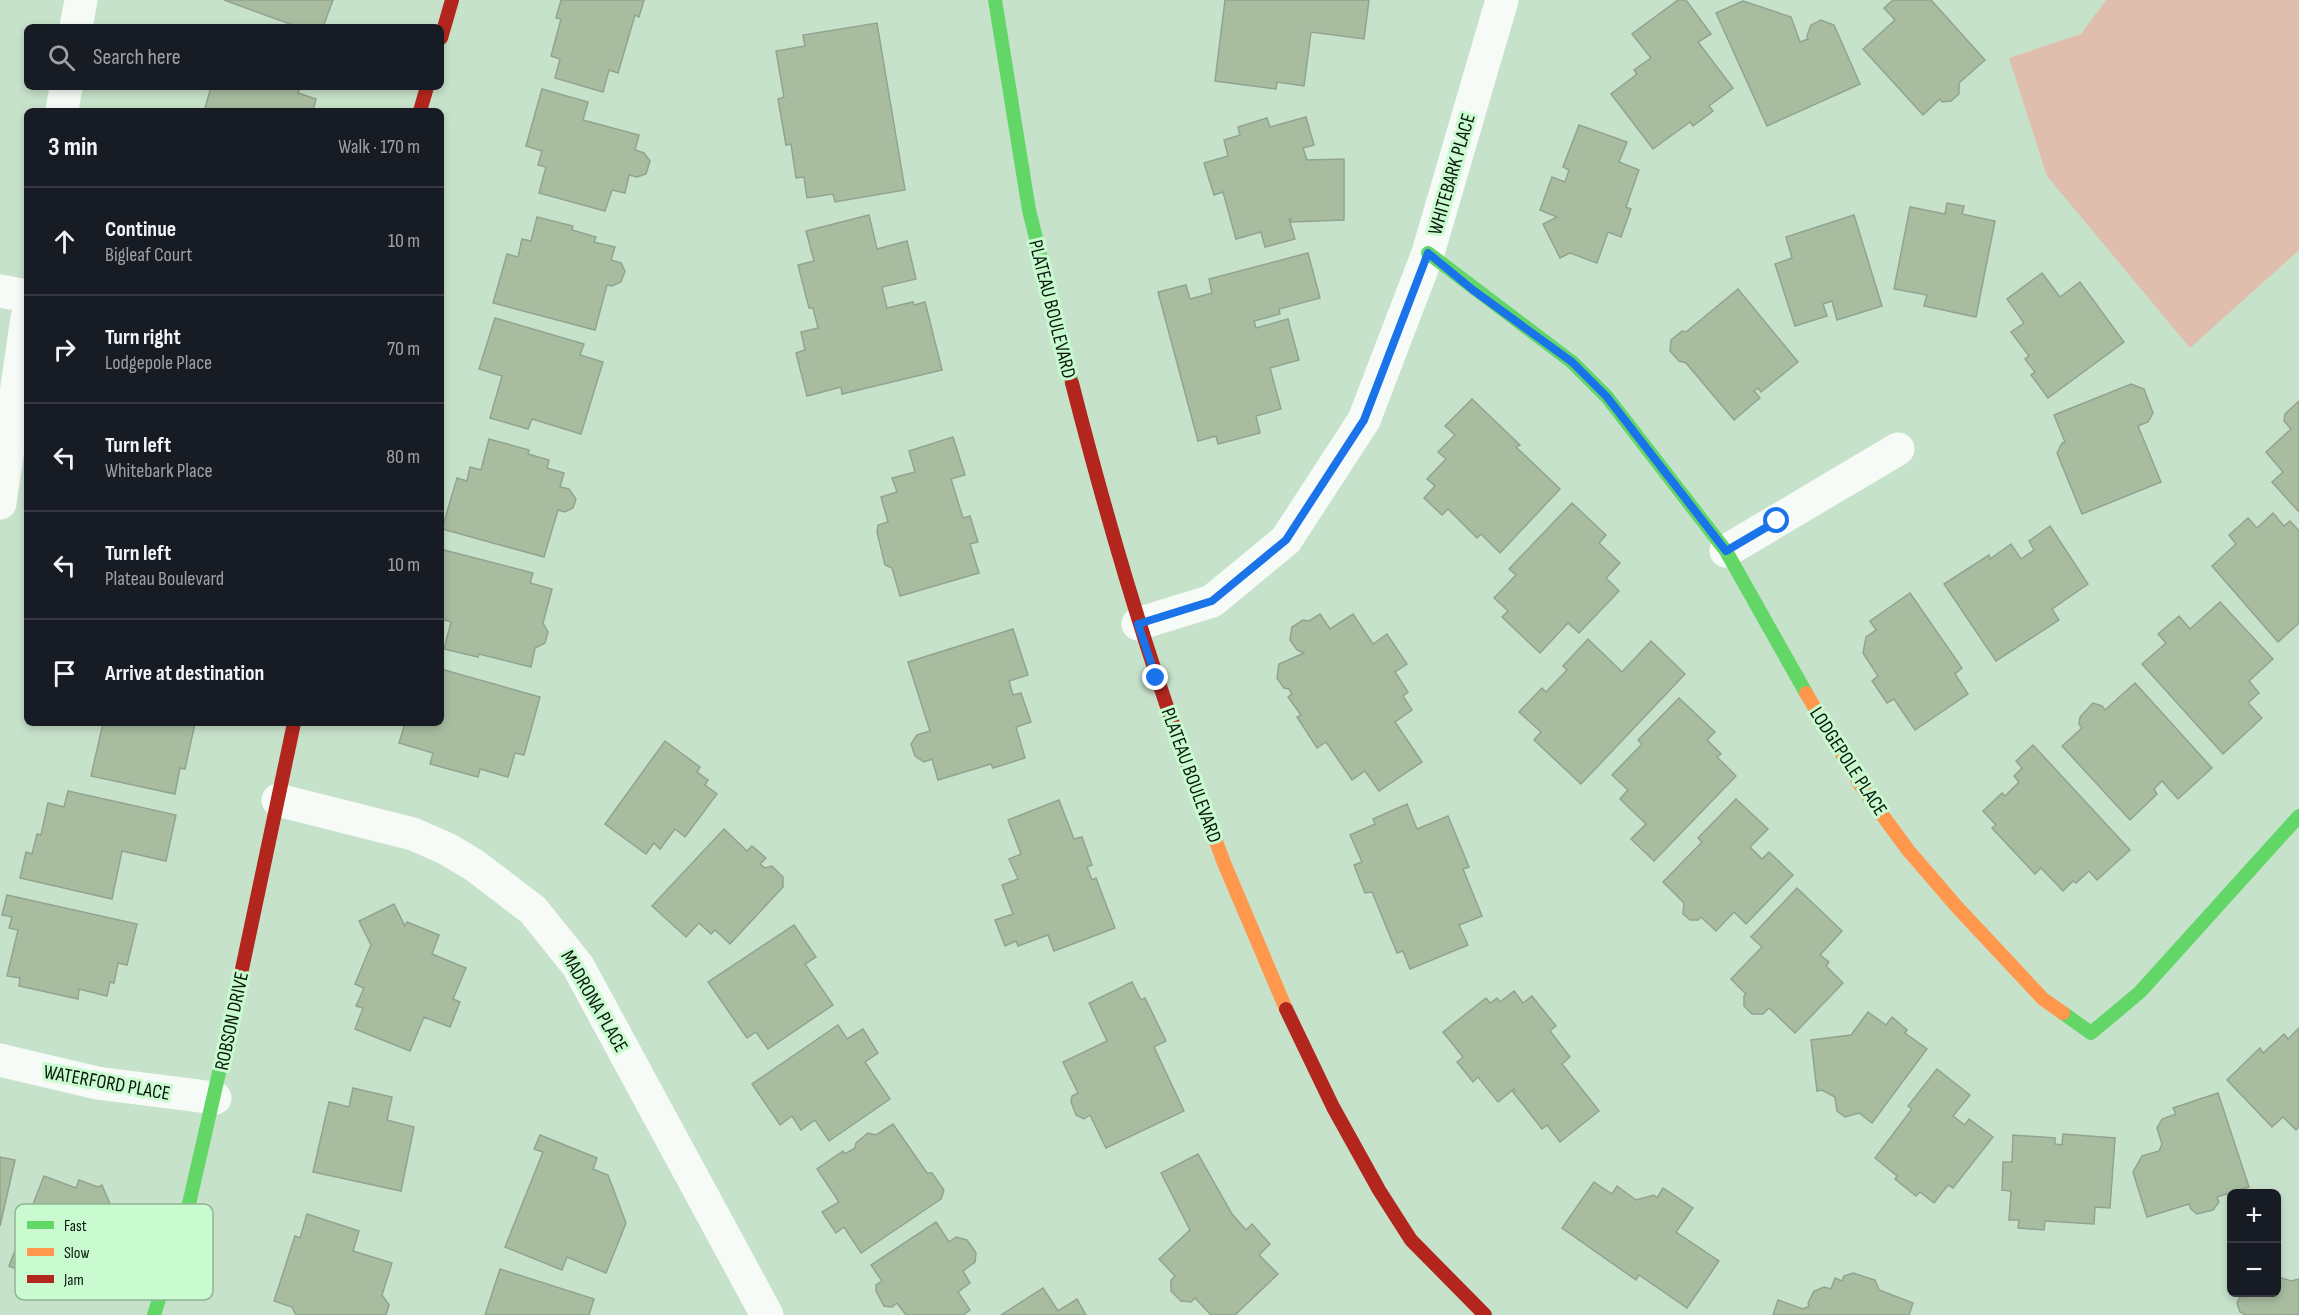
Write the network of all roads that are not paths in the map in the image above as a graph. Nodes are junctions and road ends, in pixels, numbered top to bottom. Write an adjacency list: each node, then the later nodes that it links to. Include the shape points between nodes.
1 (81, 0): 5 (street)
2 (452, 0): 6 (street)
3 (994, 0): 18 (street, PLATEAU BOULEVARD, via 1029,210 1097,481)
4 (1502, 0): 11 (street, WHITEBARK PLACE)
5 (77, 24)
6 (444, 28)
7 (66, 90): 9 (street)
8 (426, 90): 10 (street)
9 (62, 108)
10 (421, 108)
11 (1428, 253): 17 (street, LODGEPOLE PLACE, via 1572,362 1607,397); 18 (street, WHITEBARK PLACE, via 1364,420 1286,540 1212,601)
12 (0, 291): 13 (street)
13 (24, 295)
14 (24, 339): 16 (street)
15 (1898, 449): 17 (street)
16 (0, 503)
17 (1726, 551): 21 (street, LODGEPOLE PLACE, via 1831,738 1908,850 2043,999 2091,1033 2140,992)
18 (1138, 624): 28 (street, PLATEAU BOULEVARD, via 1224,863 1290,1019 1333,1107 1412,1240)
19 (293, 726): 20 (street, ROBSON DRIVE)
20 (278, 800): 23 (street, ROBSON DRIVE); 27 (street, MADRONA PLACE, via 413,834 474,865 533,910 578,966)
21 (2299, 816)
22 (0, 1060): 23 (street, WATERFORD PLACE, via 97,1083)
23 (215, 1098): 24 (street, ROBSON DRIVE)
24 (189, 1204)
25 (160, 1300): 26 (street, ROBSON DRIVE)
26 (154, 1315)
27 (766, 1315)
28 (1485, 1315)

